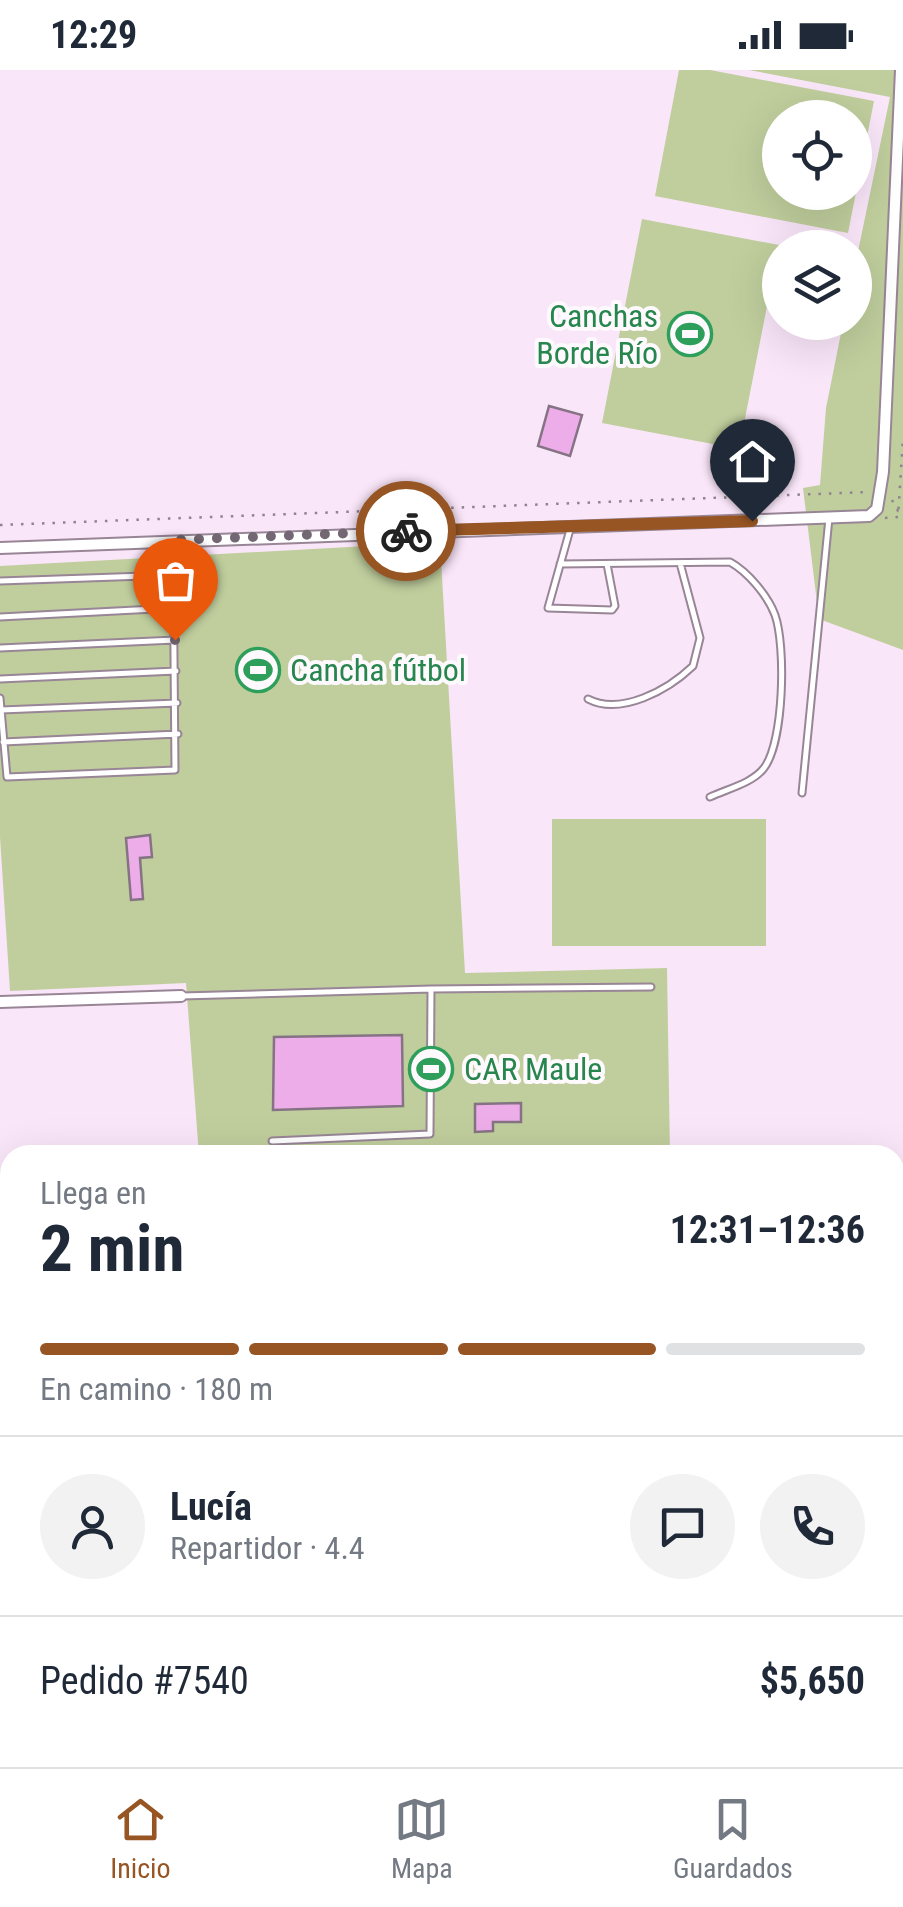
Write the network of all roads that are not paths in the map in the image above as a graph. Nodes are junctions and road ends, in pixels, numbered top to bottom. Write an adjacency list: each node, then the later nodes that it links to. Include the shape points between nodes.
1 (901, 70): 2 (street, via 882,491 869,516)
2 (829, 518): 3 (street); 23 (lane)
3 (572, 524): 4 (street); 7 (lane)
4 (173, 540): 5 (street); 9 (lane)
5 (0, 548)
6 (680, 563): 8 (lane); 18 (lane, via 700,638 693,666 619,705 604,708); 24 (lane, via 730,562 776,618 781,666 774,753 759,775)
7 (560, 564): 8 (lane); 8 (lane, via 548,608 607,612 615,606)
8 (607, 564)
9 (174, 575): 10 (lane); 11 (lane)
10 (0, 581)
11 (174, 608): 12 (lane); 13 (lane)
12 (0, 616)
13 (175, 640): 14 (lane); 15 (lane)
14 (0, 648)
15 (176, 671): 16 (lane); 19 (lane)
16 (0, 679)
17 (0, 698): 20 (lane)
18 (588, 700)
19 (177, 703): 20 (lane); 21 (lane)
20 (1, 710): 22 (lane)
21 (178, 734): 22 (lane); 22 (lane, via 179,765 172,771 9,777)
22 (2, 742)
23 (802, 792)
24 (710, 796)
25 (651, 987): 26 (lane)
26 (431, 989): 27 (lane); 29 (lane, via 430,1134)
27 (181, 996): 28 (street)
28 (0, 1002)
29 (272, 1141)

